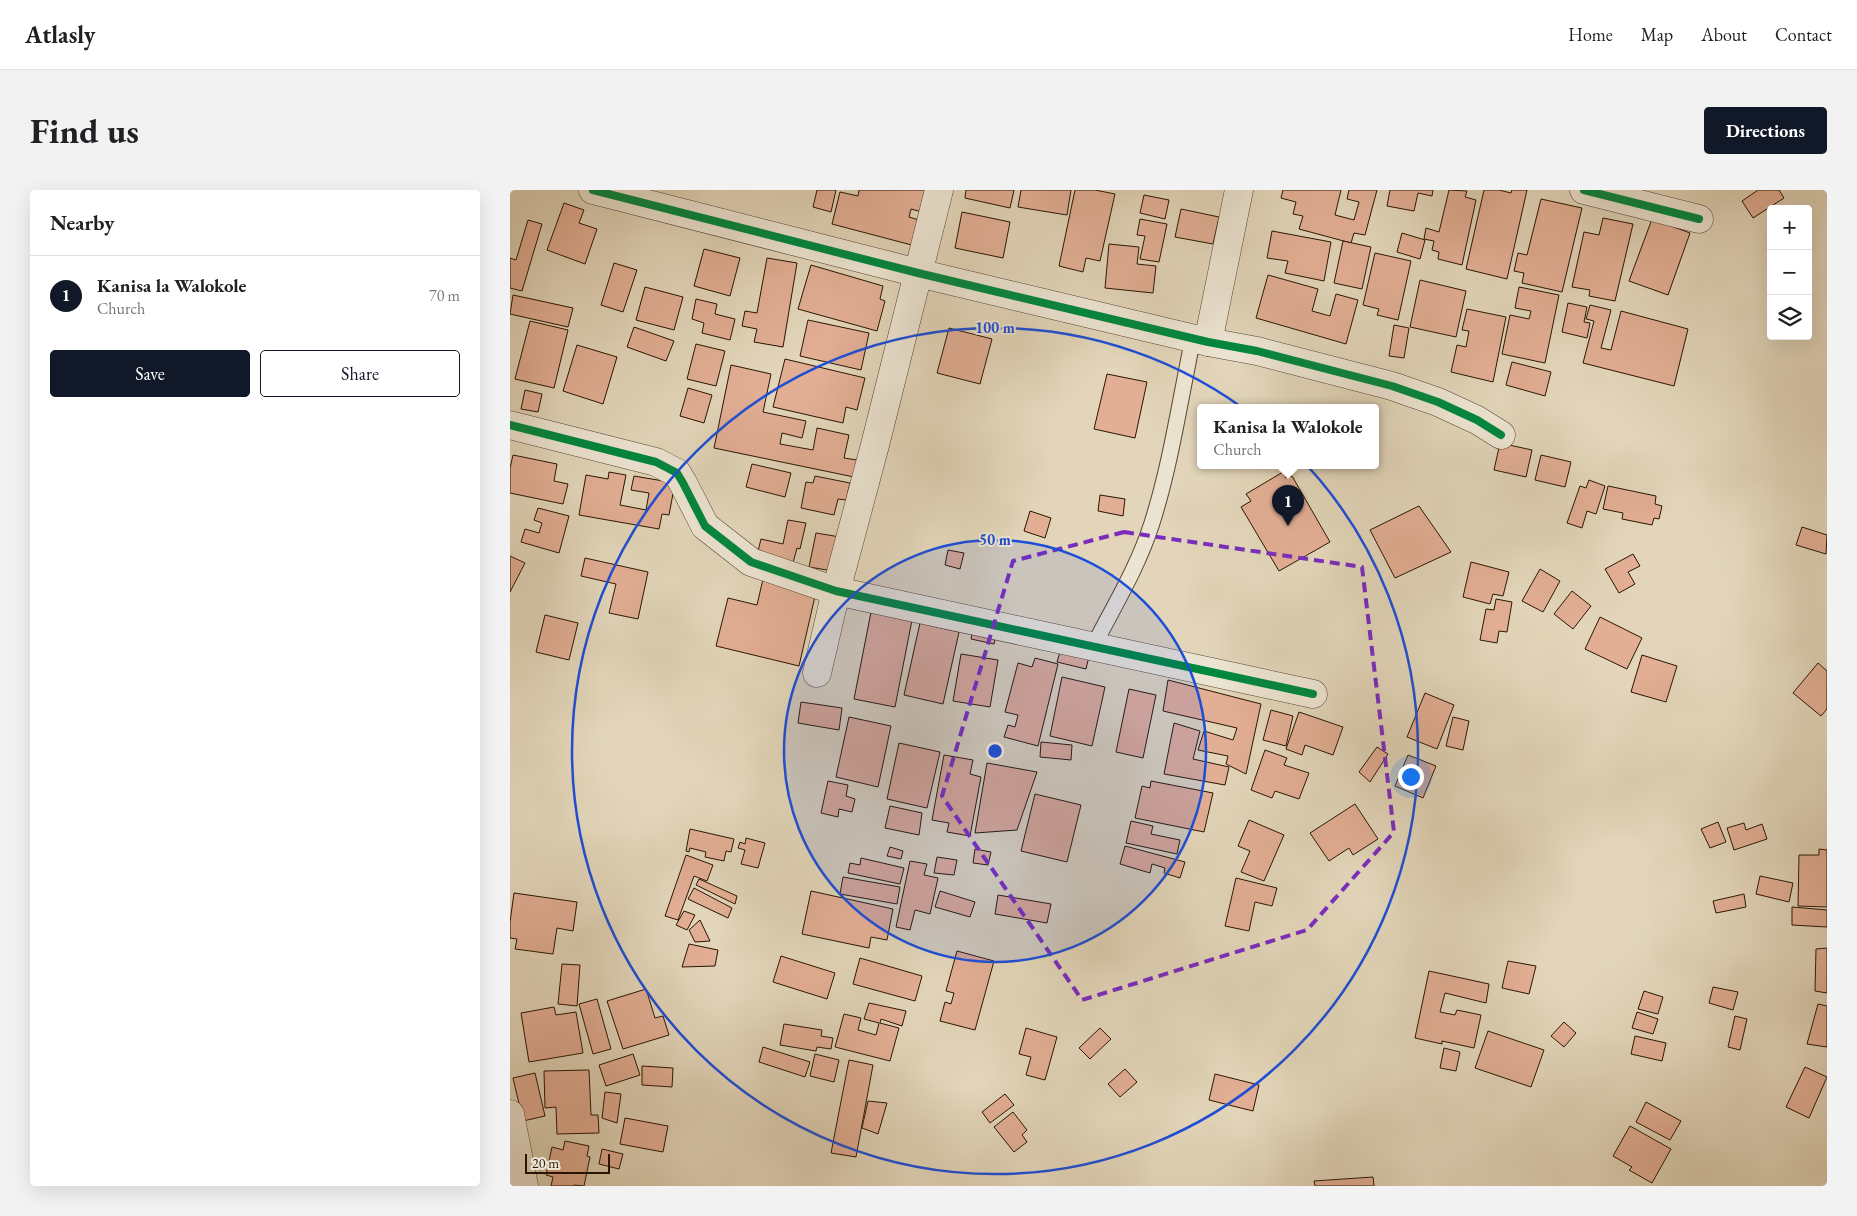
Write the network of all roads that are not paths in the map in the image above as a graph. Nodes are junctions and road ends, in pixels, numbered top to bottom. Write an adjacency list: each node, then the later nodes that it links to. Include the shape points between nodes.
1 (939, 190): 6 (street)
2 (1239, 190): 7 (street)
3 (1584, 190): 5 (street)
4 (598, 191): 6 (street)
5 (1699, 219)
6 (918, 273): 7 (street); 10 (street)
7 (1200, 340): 9 (street, via 1257,350 1392,386 1438,402); 11 (lane, via 1152,524 1130,576)
8 (510, 425): 10 (street, via 656,462 677,474 705,526 751,562)
9 (1501, 435)
10 (836, 590): 11 (street); 12 (street)
11 (1093, 647): 13 (street)
12 (817, 673)
13 (1312, 694)
14 (510, 1114): 15 (street)
15 (524, 1186)

